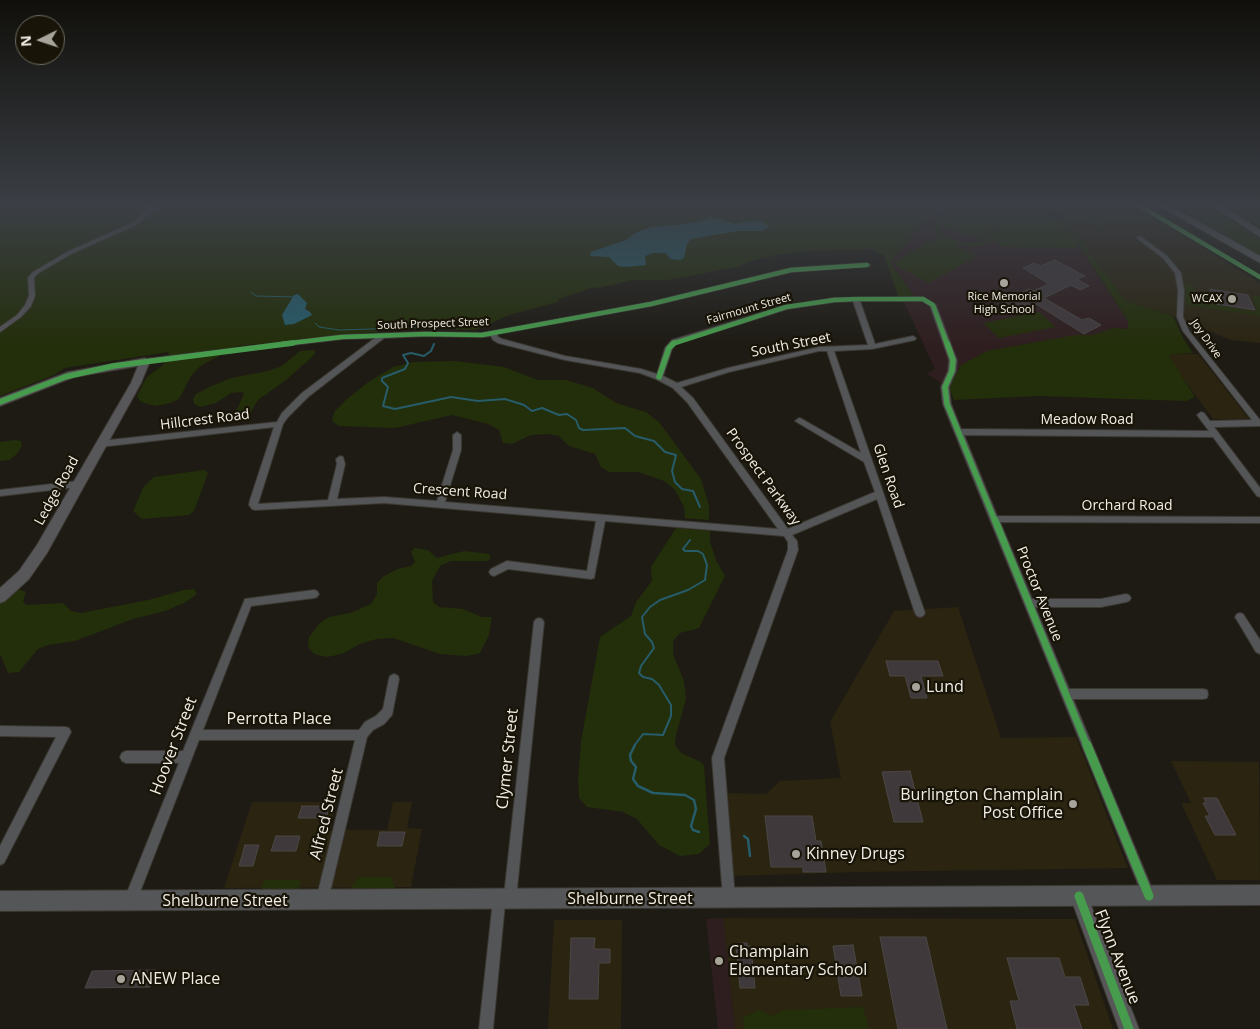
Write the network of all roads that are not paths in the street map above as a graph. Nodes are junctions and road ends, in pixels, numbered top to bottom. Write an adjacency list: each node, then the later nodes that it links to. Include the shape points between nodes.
1 (73, 251): 8 (street, via 37,271 31,278 32,296 28,306)
2 (1157, 251): 22 (street, Joy Drive, via 1178,273 1180,317 1186,331)
3 (1244, 251): 4 (highway)
4 (1260, 260)
5 (867, 265): 9 (street, South Prospect Street, via 797,269 651,304)
6 (856, 299): 7 (street, Fairmount Street); 12 (street); 16 (street, Fairmount Street, via 786,307 674,342)
7 (929, 302): 25 (street, Proctor Avenue, via 954,360 945,393)
8 (0, 330)
9 (493, 333): 10 (street, South Prospect Street); 16 (street, Prospect Parkway, via 500,341 554,355 635,369)
10 (382, 336): 14 (street, South Prospect Street, via 301,341); 23 (street, Crescent Road, via 305,395)
11 (913, 338): 12 (street, South Street)
12 (872, 347): 13 (street, South Street)
13 (830, 348): 17 (street, South Street, via 728,370); 30 (street, Glen Road)
14 (145, 361): 15 (street, South Prospect Street); 18 (street, Ledge Road)
15 (101, 368): 18 (street, via 126,372 130,377); 19 (street, South Prospect Street, via 65,377)
16 (659, 377): 17 (street, Prospect Parkway)
17 (676, 386): 40 (street, Prospect Parkway, via 690,400)
18 (130, 390): 28 (street, Ledge Road)
19 (0, 402)
20 (1201, 415): 24 (street)
21 (800, 421): 30 (street)
22 (1259, 423): 24 (street)
23 (279, 424): 28 (street, Hillcrest Road); 35 (street, Crescent Road, via 253,505 261,508)
24 (1208, 424): 26 (street)
25 (959, 432): 26 (street, Meadow Road); 38 (street, Proctor Avenue)
26 (1215, 434): 34 (street)
27 (456, 435): 36 (street, via 457,450)
28 (103, 444): 31 (street, Ledge Road)
29 (340, 459): 35 (street)
30 (868, 460): 33 (street, Glen Road)
31 (78, 484): 32 (street); 43 (street, Ledge Road, via 35,561)
32 (0, 493)
33 (879, 494): 40 (street, Crescent Road); 47 (street, Glen Road)
34 (1260, 494)
35 (332, 502): 36 (street, Crescent Road, via 377,500)
36 (440, 504): 37 (street, Crescent Road)
37 (601, 517): 40 (street, Crescent Road); 41 (street, via 591,575 507,565)
38 (994, 518): 39 (street, Orchard Road); 46 (street, Proctor Avenue)
39 (1260, 520)
40 (787, 533): 63 (street, Prospect Parkway, via 793,550 718,758)
41 (494, 572)
42 (314, 594): 45 (street)
43 (0, 597)
44 (1126, 598): 46 (street, via 1101,603)
45 (248, 602): 56 (street, Hoover Street)
46 (1029, 603): 52 (street, Proctor Avenue)
47 (920, 613)
48 (1240, 617): 50 (street)
49 (539, 622): 64 (street, Clymer Street)
50 (1260, 649)
51 (394, 679): 55 (street, via 388,711)
52 (1066, 694): 53 (street); 62 (street, Proctor Avenue)
53 (1203, 694)
54 (0, 731): 59 (street, via 65,732)
55 (362, 735): 56 (street, Perrotta Place); 67 (street, Alfred Street)
56 (196, 736): 57 (street, Hoover Street)
57 (187, 756): 58 (street); 66 (street, Hoover Street)
58 (126, 757)
59 (0, 858)
60 (1260, 895): 62 (main road, Shelburne Street)
61 (1079, 896): 62 (main road, Shelburne Street); 63 (main road, Shelburne Street); 69 (street, Flynn Avenue)
62 (1149, 896)
63 (729, 898): 64 (main road, Shelburne Street)
64 (504, 899): 67 (main road, Shelburne Street); 68 (street, Clymer Street)
65 (0, 901): 66 (main road, Shelburne Street)
66 (130, 901): 67 (main road, Shelburne Street)
67 (322, 901)
68 (486, 1029)
69 (1129, 1029)

